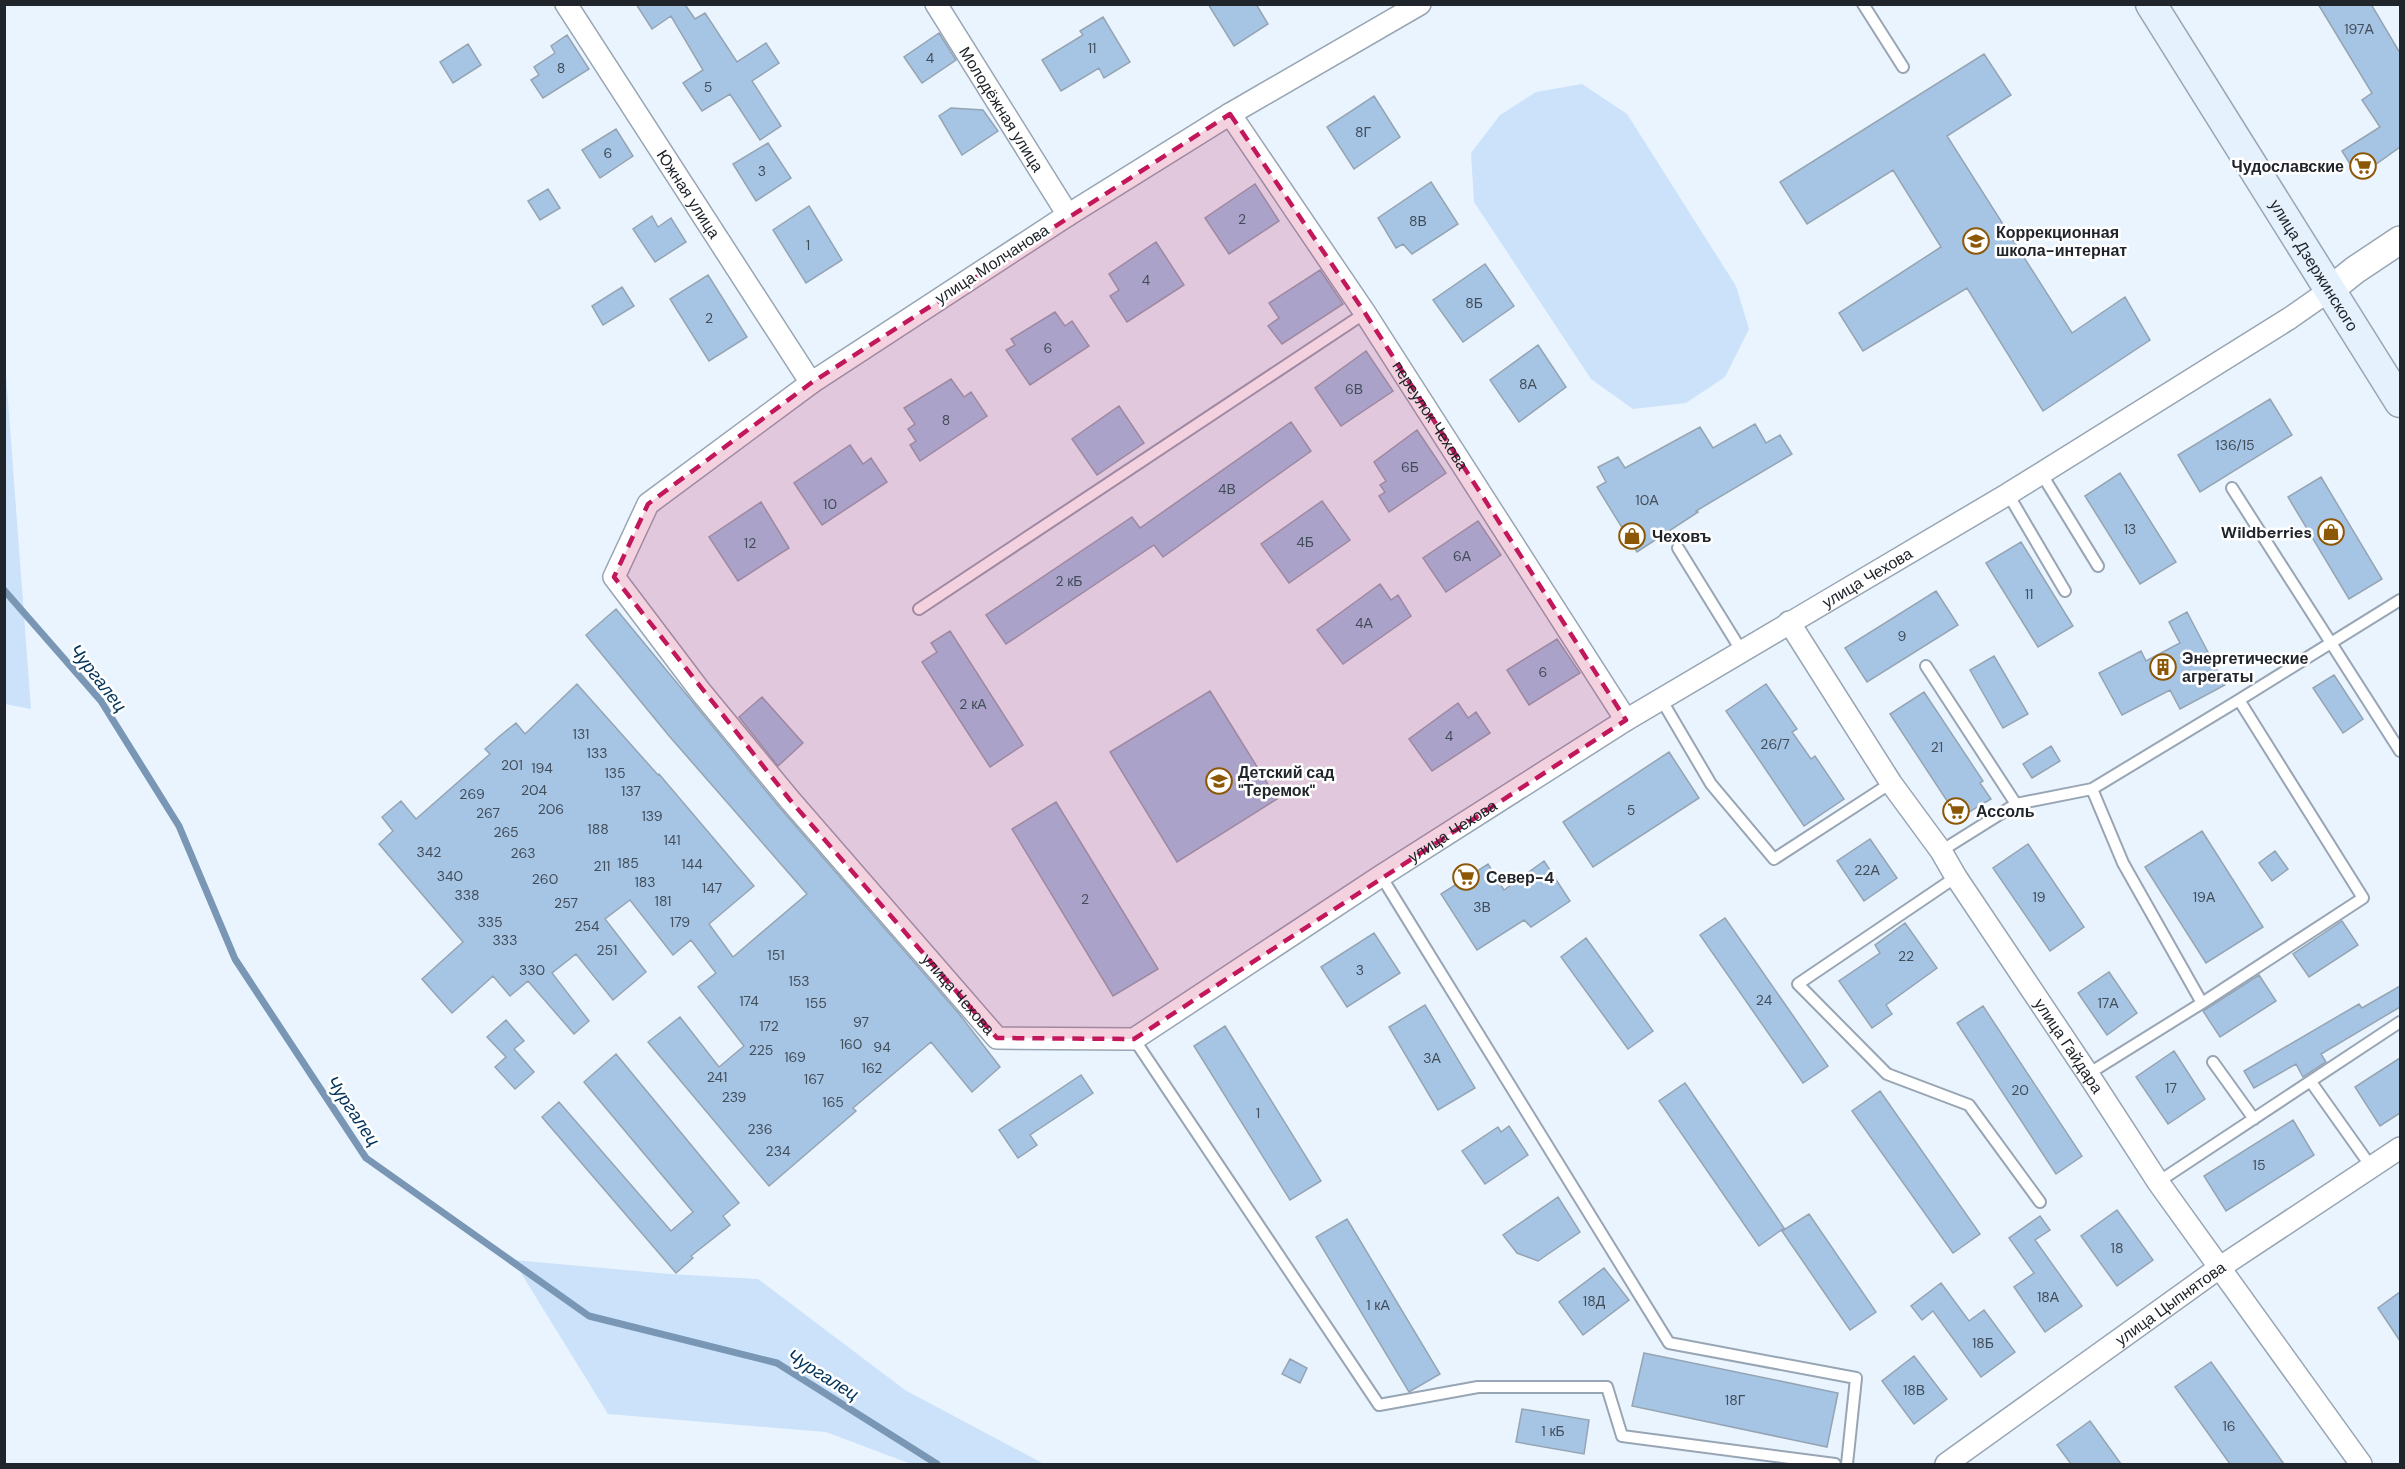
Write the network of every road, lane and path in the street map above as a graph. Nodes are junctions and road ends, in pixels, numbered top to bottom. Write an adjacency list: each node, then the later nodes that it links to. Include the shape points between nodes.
1 (566, 4): 12 (street, Южная улица)
2 (936, 4): 8 (street, Молодёжная улица)
3 (1420, 4): 7 (street, улица Молчанова)
4 (1863, 4): 6 (lane)
5 (2151, 4): 10 (main road, улица Дзержинского)
6 (1903, 67)
7 (1230, 114): 8 (street, улица Молчанова); 11 (street, переулок Чехова)
8 (1068, 215): 12 (street, улица Молчанова)
9 (2400, 240): 10 (street, улица Чехова)
10 (2330, 290): 13 (main road, улица Дзержинского); 14 (street, улица Чехова)
11 (1365, 313): 22 (lane); 29 (street, переулок Чехова)
12 (811, 383): 19 (street, улица Молчанова, via 648,504)
13 (2400, 402)
14 (2041, 473): 16 (street, улица Чехова); 18 (lane)
15 (2232, 488): 24 (lane)
16 (2008, 494): 20 (lane); 23 (street, улица Чехова)
17 (1678, 548): 25 (lane)
18 (2098, 566)
19 (614, 577): 39 (street, улица Чехова, via 783,791 997,1038)
20 (2065, 591)
21 (2400, 600): 24 (lane)
22 (919, 609)
23 (1789, 622): 25 (street, улица Чехова); 31 (street, улица Гайдара)
24 (2332, 643): 28 (lane); 30 (lane)
25 (1741, 650): 27 (street, улица Чехова)
26 (1926, 666): 33 (lane)
27 (1661, 699): 29 (street, улица Чехова); 31 (lane, via 1711,784 1774,859)
28 (2239, 700): 32 (lane); 37 (lane, via 2364,898)
29 (1626, 720): 35 (street, улица Чехова)
30 (2400, 752)
31 (1891, 783): 34 (street, улица Гайдара)
32 (2092, 789): 33 (lane); 37 (lane, via 2123,863)
33 (2016, 804): 34 (lane)
34 (1941, 851): 36 (street, улица Гайдара)
35 (1381, 876): 39 (street, улица Чехова); 50 (lane, via 1669,1343 1856,1378)
36 (1956, 877): 41 (street, улица Гайдара); 47 (lane, via 1798,984 1887,1074 1969,1105)
37 (2202, 1003): 41 (lane)
38 (2400, 1022): 42 (lane)
39 (1134, 1039): 49 (lane, via 1379,1405 1478,1387 1607,1388 1622,1436)
40 (2213, 1062): 43 (lane)
41 (2088, 1074): 46 (street, улица Гайдара)
42 (2311, 1082): 43 (lane); 45 (lane)
43 (2254, 1119): 46 (lane)
44 (2400, 1148): 45 (street, улица Цыпнятова)
45 (2372, 1168): 48 (street, улица Цыпнятова)
46 (2158, 1182): 48 (street, улица Гайдара)
47 (2040, 1202)
48 (2219, 1268): 51 (street, улица Цыпнятова); 52 (street, улица Гайдара)
49 (1835, 1464)
50 (1846, 1464)
51 (1946, 1464)
52 (2361, 1464)

